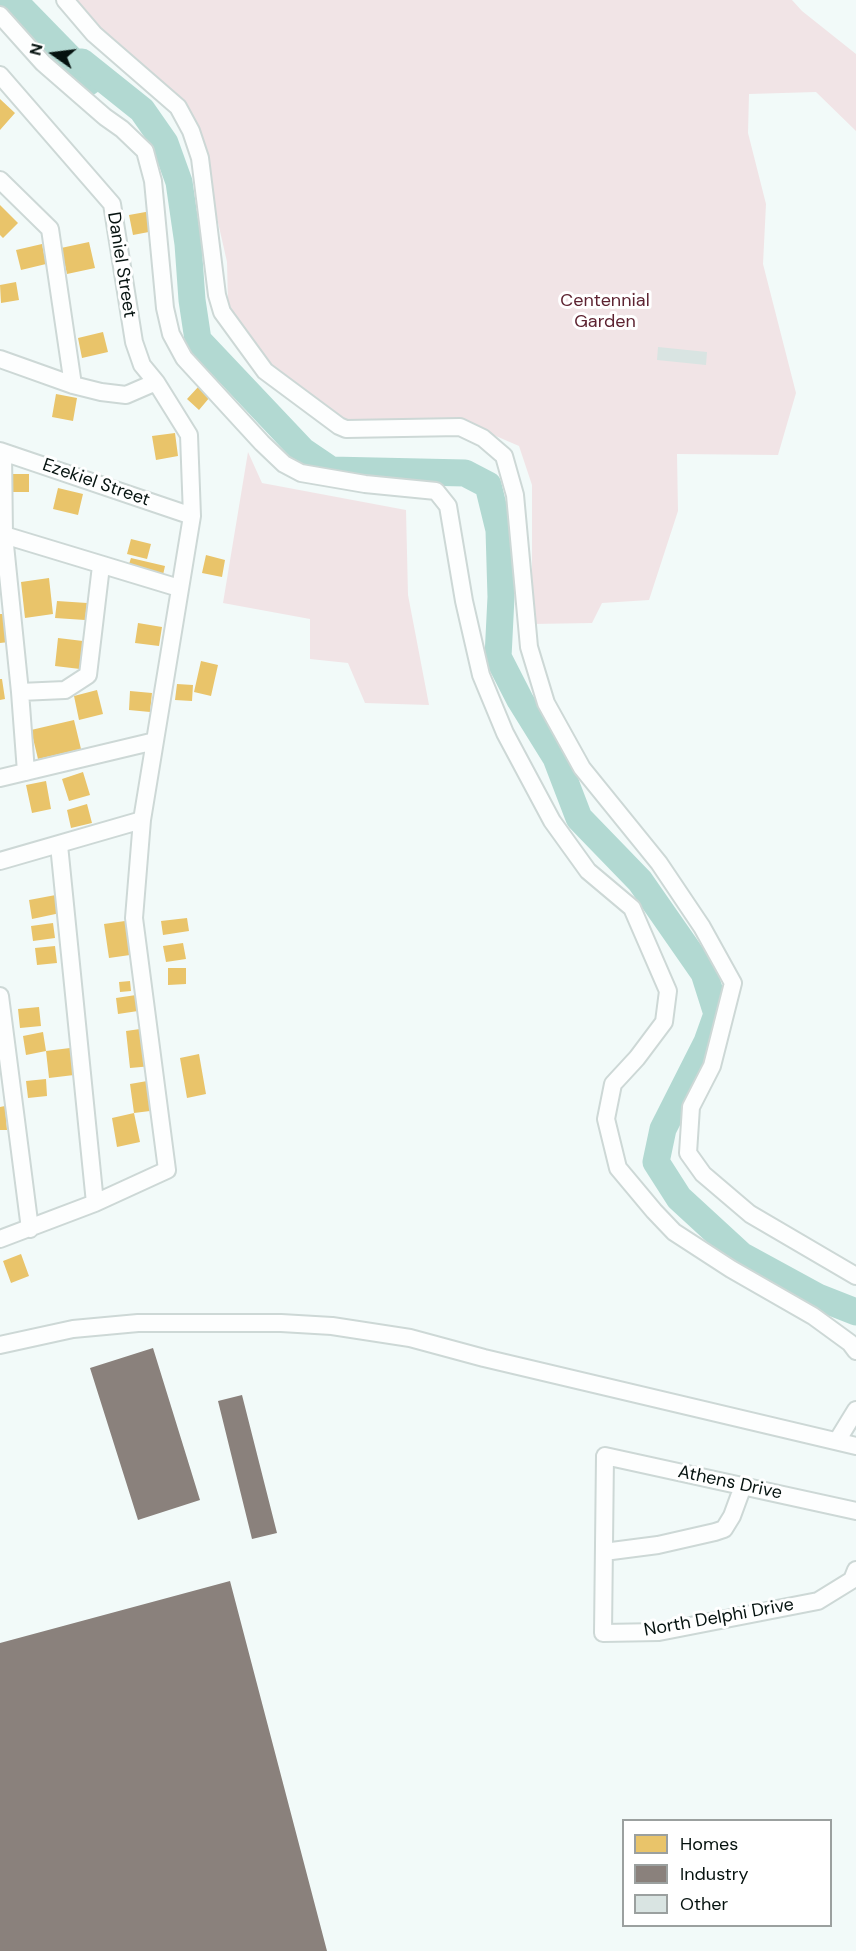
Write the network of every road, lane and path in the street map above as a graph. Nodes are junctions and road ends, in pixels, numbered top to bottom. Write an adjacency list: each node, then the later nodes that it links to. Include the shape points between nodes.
1 (65, 0): 24 (street, via 94,34 178,107 200,158 222,312 265,371 346,429 459,427 483,438 504,456 515,495 529,647 546,703 582,768 659,863 702,927 733,983 712,1066 691,1107 688,1154 703,1174 750,1214)
2 (0, 15): 26 (street, via 43,63 145,151 153,181 165,308 171,334 184,358 284,464 312,475 436,491 448,506 481,675 505,733 552,821 588,871 632,908 668,991 663,1022 613,1084 606,1119 618,1168 675,1232 813,1316)
3 (0, 75): 6 (street, Daniel Street, via 111,204 134,342 142,365)
4 (0, 180): 7 (street, via 50,230)
5 (0, 359): 7 (street)
6 (156, 382): 7 (street, via 126,395); 9 (street, Daniel Street, via 189,435)
7 (73, 385)
8 (2, 452): 9 (street, Ezekiel Street); 10 (street)
9 (192, 516): 12 (street)
10 (4, 535): 11 (street); 13 (street)
11 (101, 566): 12 (street); 13 (street, via 88,675 65,690)
12 (178, 588): 14 (street)
13 (20, 692): 15 (street)
14 (155, 741): 15 (street); 17 (street)
15 (26, 772): 16 (street)
16 (0, 778)
17 (142, 820): 18 (street); 21 (street, via 134,918 167,1170)
18 (59, 844): 19 (street); 21 (street)
19 (0, 861)
20 (0, 996): 22 (street)
21 (95, 1203): 22 (street)
22 (30, 1229): 23 (street)
23 (0, 1239)
24 (856, 1276)
25 (0, 1345): 28 (street, via 73,1329 138,1323 332,1326 410,1338)
26 (856, 1351)
27 (856, 1410): 28 (street)
28 (837, 1441): 29 (street)
29 (856, 1446)
30 (605, 1456): 31 (street, Athens Drive); 33 (street, North Delphi Drive)
31 (743, 1486): 32 (street, Athens Drive); 33 (street, via 724,1529 658,1545)
32 (856, 1511)
33 (604, 1552): 34 (street, North Delphi Drive, via 603,1633 659,1632 818,1601 852,1580)
34 (856, 1570)

